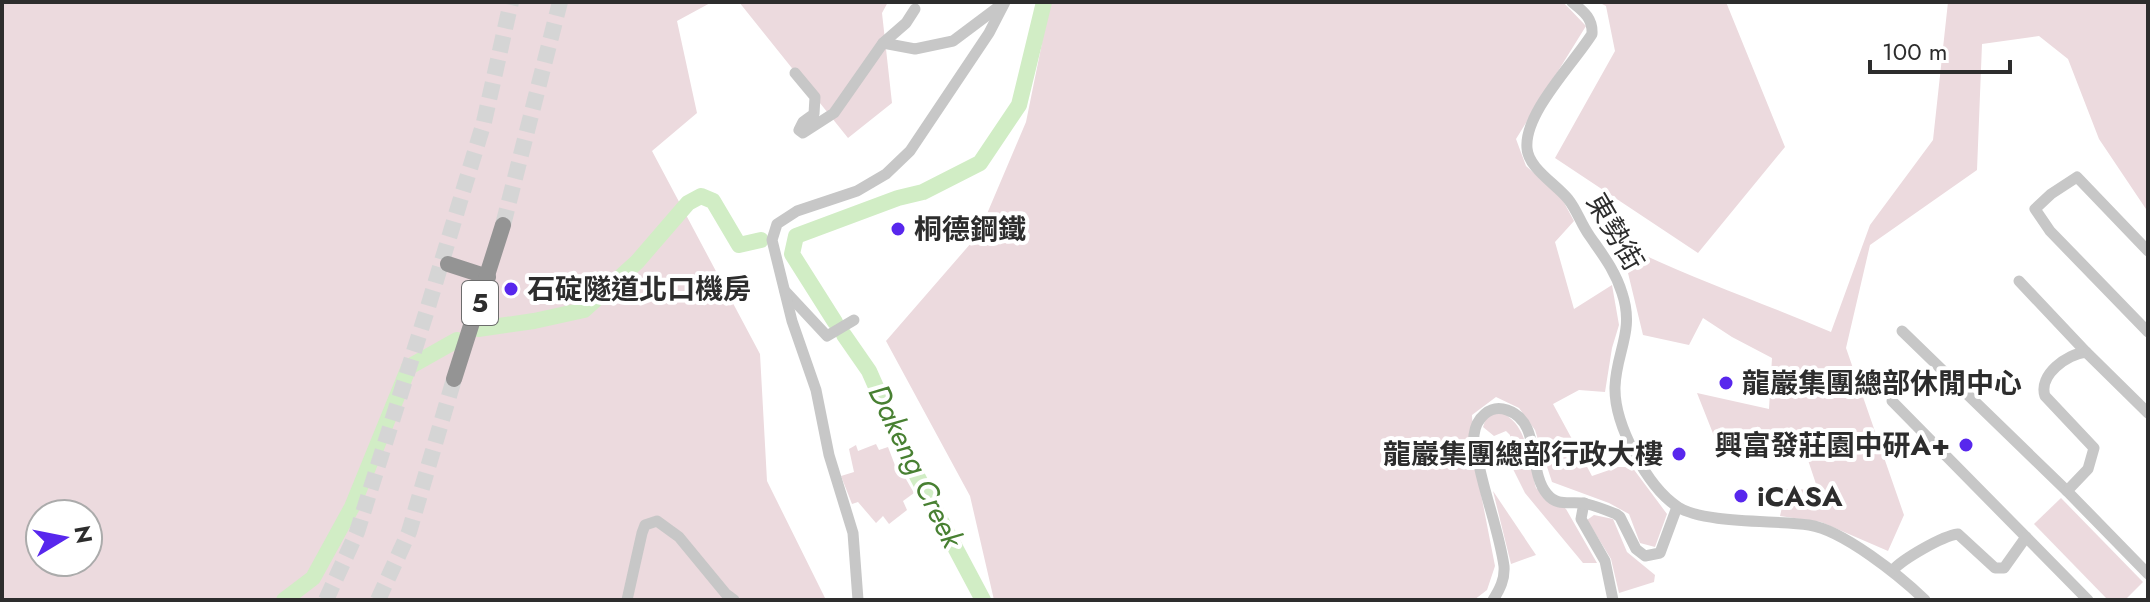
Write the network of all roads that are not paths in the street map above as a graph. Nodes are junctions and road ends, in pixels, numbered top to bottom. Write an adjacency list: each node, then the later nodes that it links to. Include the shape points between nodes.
1 (1005, 2): 4 (street, via 953,41 915,49); 11 (street, via 910,151 857,191 797,211 777,224 772,240)
2 (1572, 2): 21 (street, 東勢街, via 1587,14 1592,34 1534,116 1527,152 1570,202 1616,276 1628,320 1617,367 1616,404 1649,481)
3 (915, 9): 4 (street)
4 (883, 43): 5 (street, via 834,113 803,133 800,126 814,114 815,97)
5 (795, 73)
6 (503, 225): 9 (highway, 5)
7 (2148, 251): 14 (street, via 2077,177 2035,209)
8 (448, 264): 9 (highway)
9 (488, 277): 16 (highway, 5)
10 (2019, 281): 15 (street)
11 (784, 290): 12 (street, via 827,336); 27 (street, via 853,533)
12 (854, 320)
13 (1902, 331): 19 (street)
14 (2148, 332)
15 (2086, 352): 18 (street); 19 (street, via 2068,357 2042,388 2094,448 2088,469)
16 (454, 379)
17 (1892, 401): 22 (street)
18 (2148, 413)
19 (2067, 491): 24 (street)
20 (1584, 503): 21 (street, via 1620,517 1645,556 1660,553); 28 (street, via 1559,503 1547,495 1529,433 1516,414 1504,408 1482,415 1474,435 1476,453 1504,568); 29 (street, via 1581,519 1605,561)
21 (1677, 507): 23 (street, via 1697,514 1812,525)
22 (2026, 537): 23 (street, via 2004,568 1995,568 1958,534 1932,543); 31 (street)
23 (1893, 570): 30 (street)
24 (2148, 574)
25 (627, 600): 26 (street, via 645,525 657,521 679,537)
26 (734, 600)
27 (858, 600)
28 (1493, 600)
29 (1613, 600)
30 (1925, 600)
31 (2088, 600)

